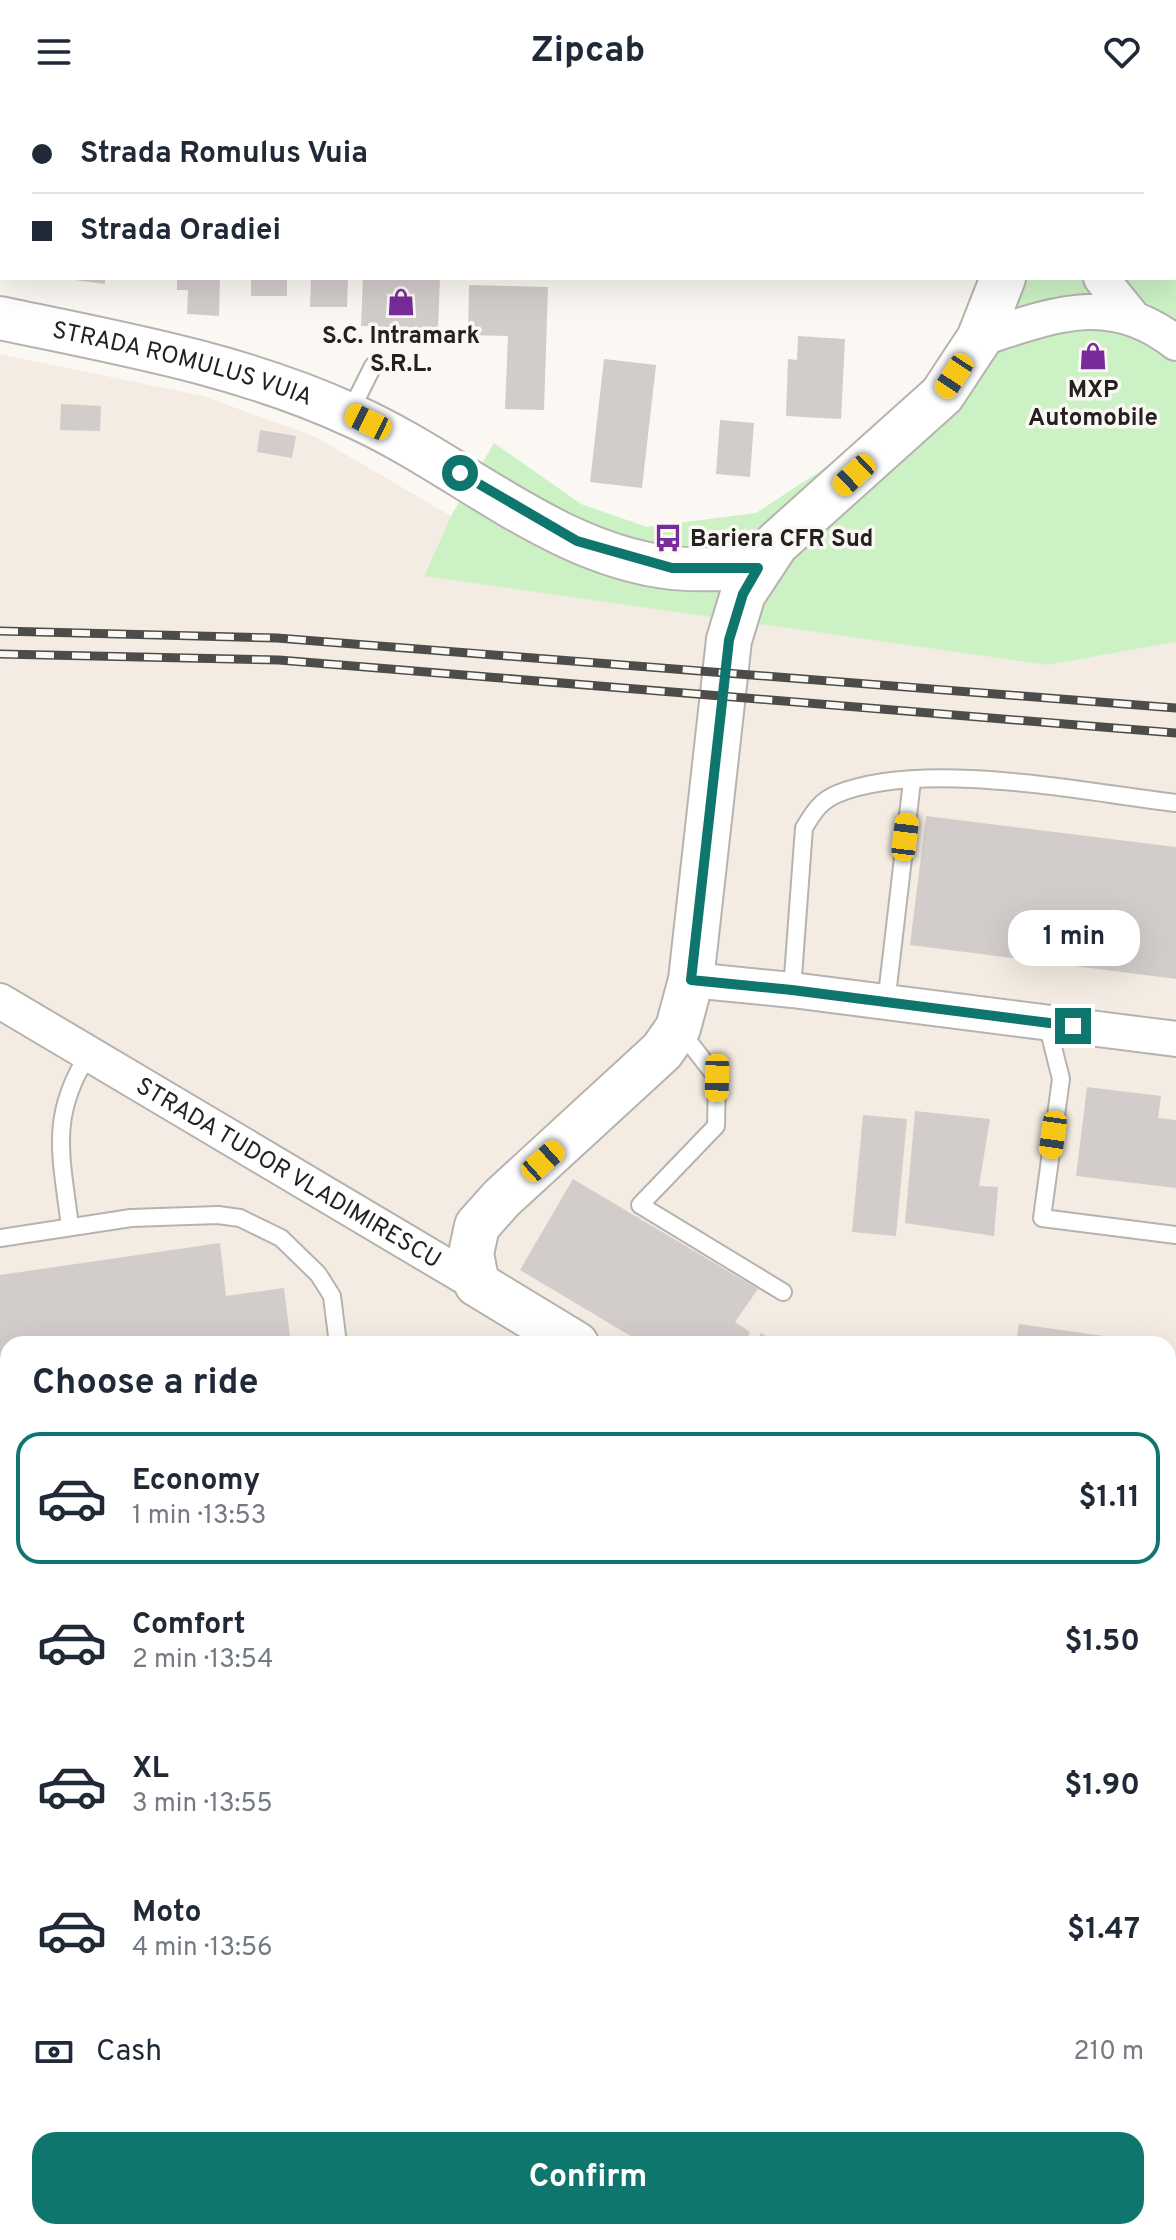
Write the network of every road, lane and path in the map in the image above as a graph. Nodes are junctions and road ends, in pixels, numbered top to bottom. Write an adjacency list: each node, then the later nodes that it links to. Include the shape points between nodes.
1 (1002, 280): 5 (main road)
2 (1103, 280): 3 (street)
3 (1131, 315): 5 (street, via 1063,312); 6 (street)
4 (0, 318): 8 (street, STRADA ROMULUS VUIA, via 222,368)
5 (979, 339): 9 (main road, via 942,395 776,544)
6 (1176, 343)
7 (373, 366): 8 (lane)
8 (350, 414): 9 (street, STRADA ROMULUS VUIA, via 434,456 577,541 672,568)
9 (758, 568): 12 (main road, via 743,594 729,640)
10 (912, 781): 11 (lane, via 948,779); 13 (lane, via 871,785 816,807 804,828); 15 (lane)
11 (1176, 803)
12 (691, 980): 13 (street); 17 (main road)
13 (792, 990): 15 (street)
14 (0, 1001): 19 (street, STRADA TUDOR VLADIMIRESCU)
15 (886, 1004): 16 (street)
16 (1047, 1023): 18 (street); 21 (lane, via 1061,1079 1042,1218)
17 (678, 1028): 23 (main road, via 634,1079 477,1226 471,1254); 24 (lane, via 717,1078 716,1126 640,1205)
18 (1176, 1039)
19 (88, 1055): 20 (lane, via 69,1084 59,1126); 23 (street, STRADA TUDOR VLADIMIRESCU)
20 (70, 1227): 22 (lane); 25 (lane, via 131,1218 240,1218 281,1238 318,1274 332,1296)
21 (1176, 1235)
22 (0, 1238)
23 (477, 1284): 26 (main road, STRADA TUDOR VLADIMIRESCU)
24 (783, 1292)
25 (337, 1336)
26 (563, 1336)

